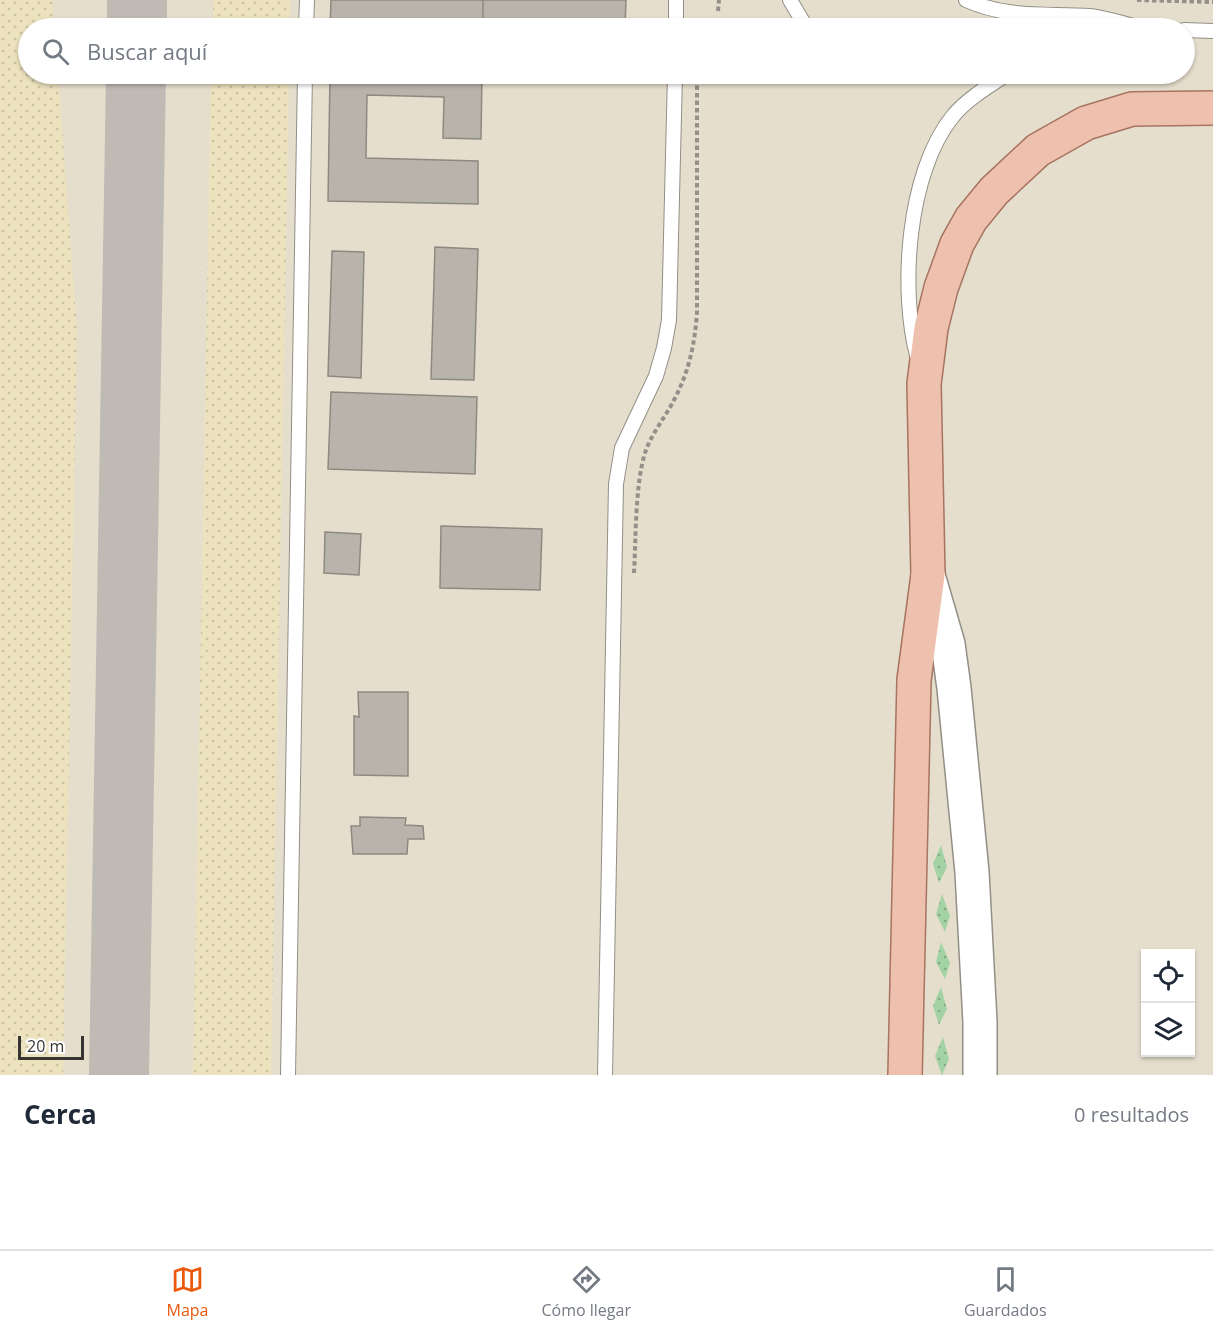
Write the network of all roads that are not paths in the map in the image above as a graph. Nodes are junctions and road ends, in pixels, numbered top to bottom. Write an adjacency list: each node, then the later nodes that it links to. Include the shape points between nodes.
1 (307, 0): 5 (lane)
2 (676, 0): 6 (lane)
3 (790, 0): 7 (lane)
4 (966, 0): 8 (lane, via 986,9 1011,13)
5 (306, 18)
6 (676, 18)
7 (801, 18)
8 (1101, 18)
9 (1195, 30): 10 (lane)
10 (1213, 31)
11 (305, 84): 17 (lane)
12 (675, 84): 18 (lane, via 669,320 656,376 622,448 616,484)
13 (993, 84): 15 (lane, via 954,116 932,151 918,193 908,270 912,338)
14 (1213, 108): 15 (main road, via 1132,109 1086,123 1038,150 994,190 971,219 949,266 931,328)
15 (924, 384): 16 (main road)
16 (928, 575): 19 (main road, via 914,680); 20 (main road, via 948,644 954,688 972,872 981,1022)
17 (288, 1075)
18 (605, 1075)
19 (905, 1075)
20 (980, 1075)

